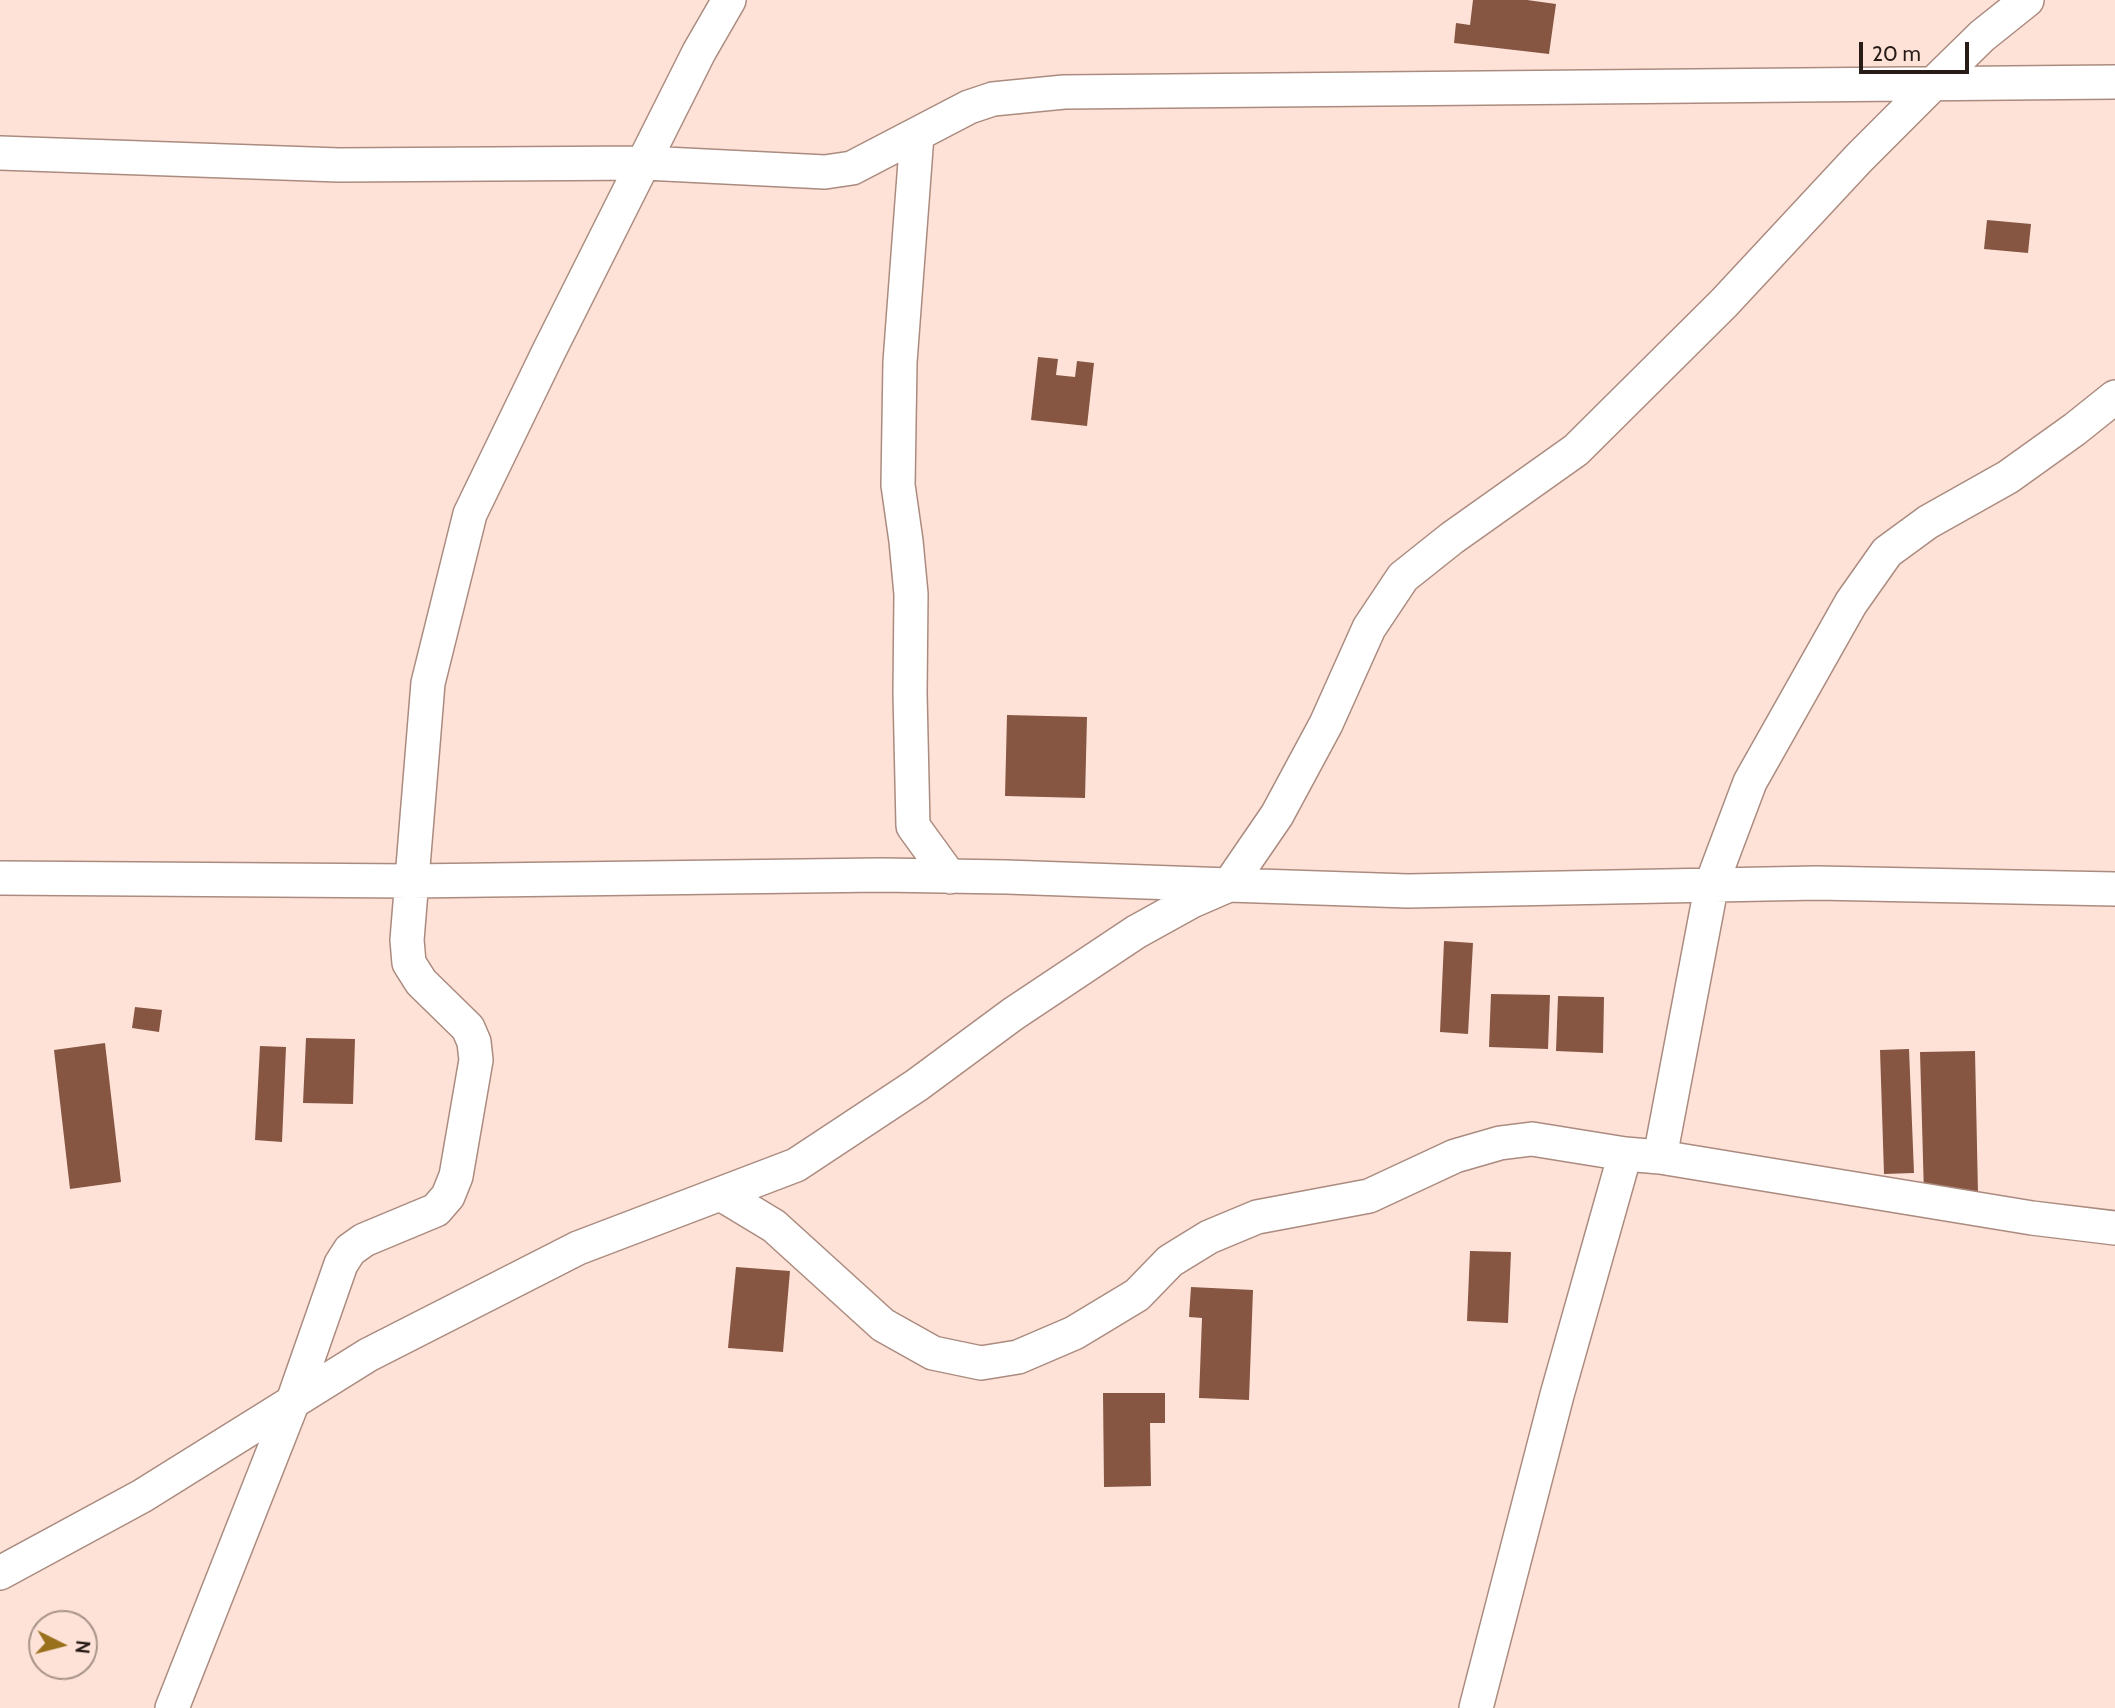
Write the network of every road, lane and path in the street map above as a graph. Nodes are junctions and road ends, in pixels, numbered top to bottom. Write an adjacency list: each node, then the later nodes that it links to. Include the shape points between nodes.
1 (729, 0): 7 (street)
2 (2027, 0): 4 (street)
3 (2115, 82): 4 (street)
4 (1932, 85): 5 (street, via 1064,92 993,99); 15 (street, via 1576,450 1403,578 1369,628 1326,724 1277,815)
5 (917, 135): 7 (street, via 852,169 825,172); 9 (street, via 900,362 898,485 911,594)
6 (0, 153): 7 (street, via 339,166)
7 (645, 163): 13 (street, via 470,514 428,683)
8 (2115, 397): 14 (street, via 2008,477 1928,522 1887,552 1851,603 1750,782)
9 (914, 826): 10 (street); 11 (street)
10 (881, 875): 11 (street); 13 (street)
11 (950, 877): 15 (street)
12 (0, 878): 13 (street)
13 (411, 881): 21 (street, via 409,963 421,982 468,1028 474,1042 476,1060 457,1176 436,1210 350,1250)
14 (1712, 883): 15 (street, via 1408,891); 16 (street); 18 (street)
15 (1229, 885): 19 (street, via 1136,932 796,1165)
16 (2115, 889)
17 (1625, 1154): 18 (street); 19 (street, via 1532,1139 1500,1143 1455,1156 1369,1196 1257,1217 1209,1237 1170,1261 1137,1295 1074,1333 1018,1357 981,1363 933,1353 883,1325 774,1226); 24 (street)
18 (1660, 1157): 20 (street, via 2032,1218)
19 (720, 1194): 21 (street, via 579,1248 368,1355)
20 (2115, 1227)
21 (292, 1404): 22 (street, via 142,1496); 23 (street)
22 (0, 1573)
23 (172, 1708)
24 (1476, 1708)

